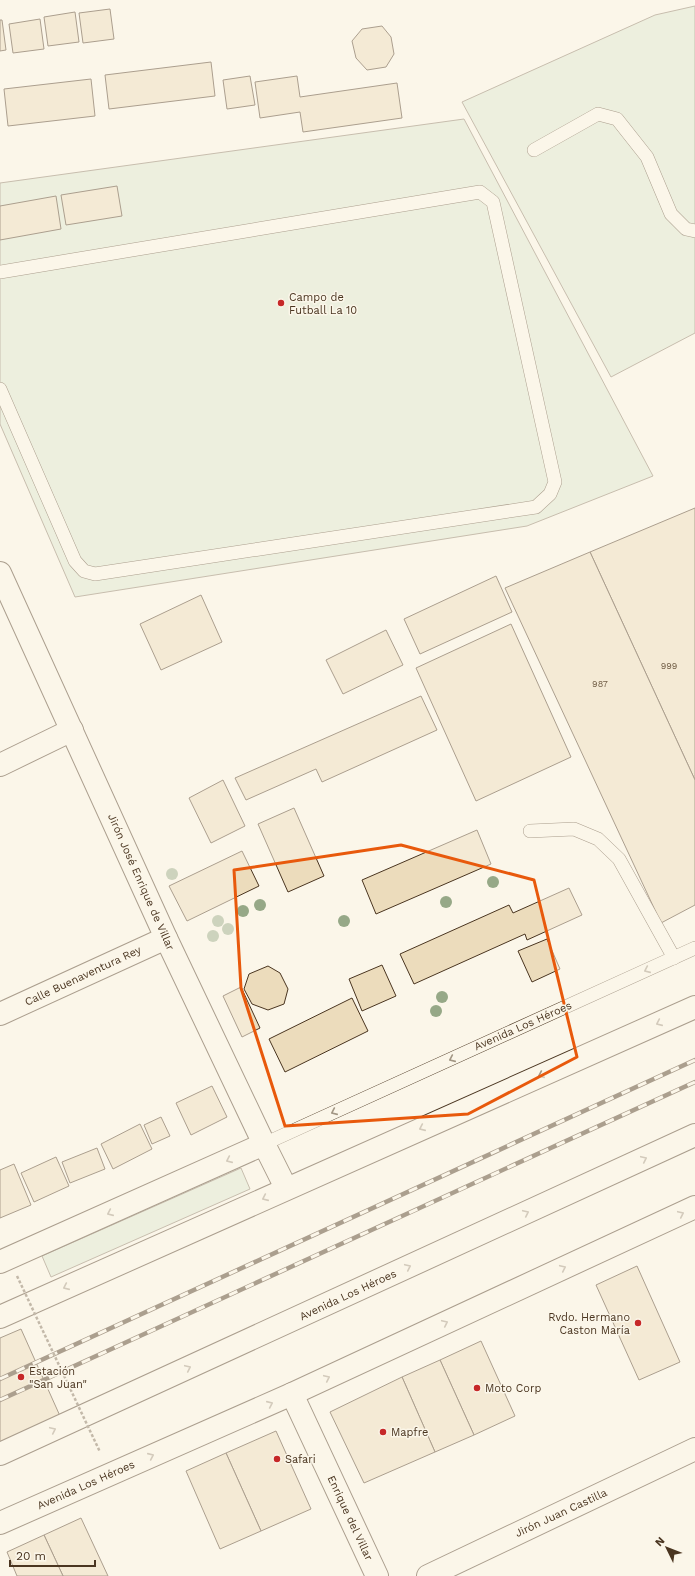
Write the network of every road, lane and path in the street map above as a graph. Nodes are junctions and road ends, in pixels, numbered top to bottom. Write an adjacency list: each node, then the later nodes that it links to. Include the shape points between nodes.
1 (534, 150): 2 (lane, via 598,114 617,119 647,157 670,214 686,229)
2 (695, 231)
3 (0, 272): 4 (lane, via 480,192 493,202 555,482 550,494 536,507 95,574 84,571 75,561)
4 (0, 389)
5 (0, 573): 6 (street, Jirón José Enrique de Villar)
6 (72, 730): 7 (street); 9 (street, Jirón José Enrique de Villar)
7 (0, 765)
8 (530, 831): 11 (lane, via 574,829 598,839 619,859)
9 (166, 938): 13 (street, Calle Buenaventura Rey); 15 (street, Jirón José Enrique de Villar)
10 (695, 948): 11 (lane, Avenida Los Héroes)
11 (674, 958): 15 (lane, Avenida Los Héroes, one-way to 15)
12 (695, 1007): 16 (street, one-way to 16)
13 (0, 1014)
14 (690, 1141): 24 (street, Avenida Los Héroes, one-way to 14)
15 (264, 1144): 16 (street, Jirón José Enrique de Villar); 18 (street, Avenida Los Héroes, one-way to 18)
16 (286, 1188): 20 (street, one-way to 20)
17 (695, 1207): 21 (street, Avenida Los Héroes, one-way to 17)
18 (0, 1262)
19 (17, 1276): 23 (path, bridge)
20 (0, 1317)
21 (292, 1394): 25 (street, Avenida Los Héroes, one-way to 21); 26 (street, Enrique del Villar)
22 (695, 1449): 27 (street, Jirón Juan Castilla)
23 (100, 1452)
24 (0, 1454)
25 (0, 1523)
26 (377, 1576)
27 (428, 1576)

